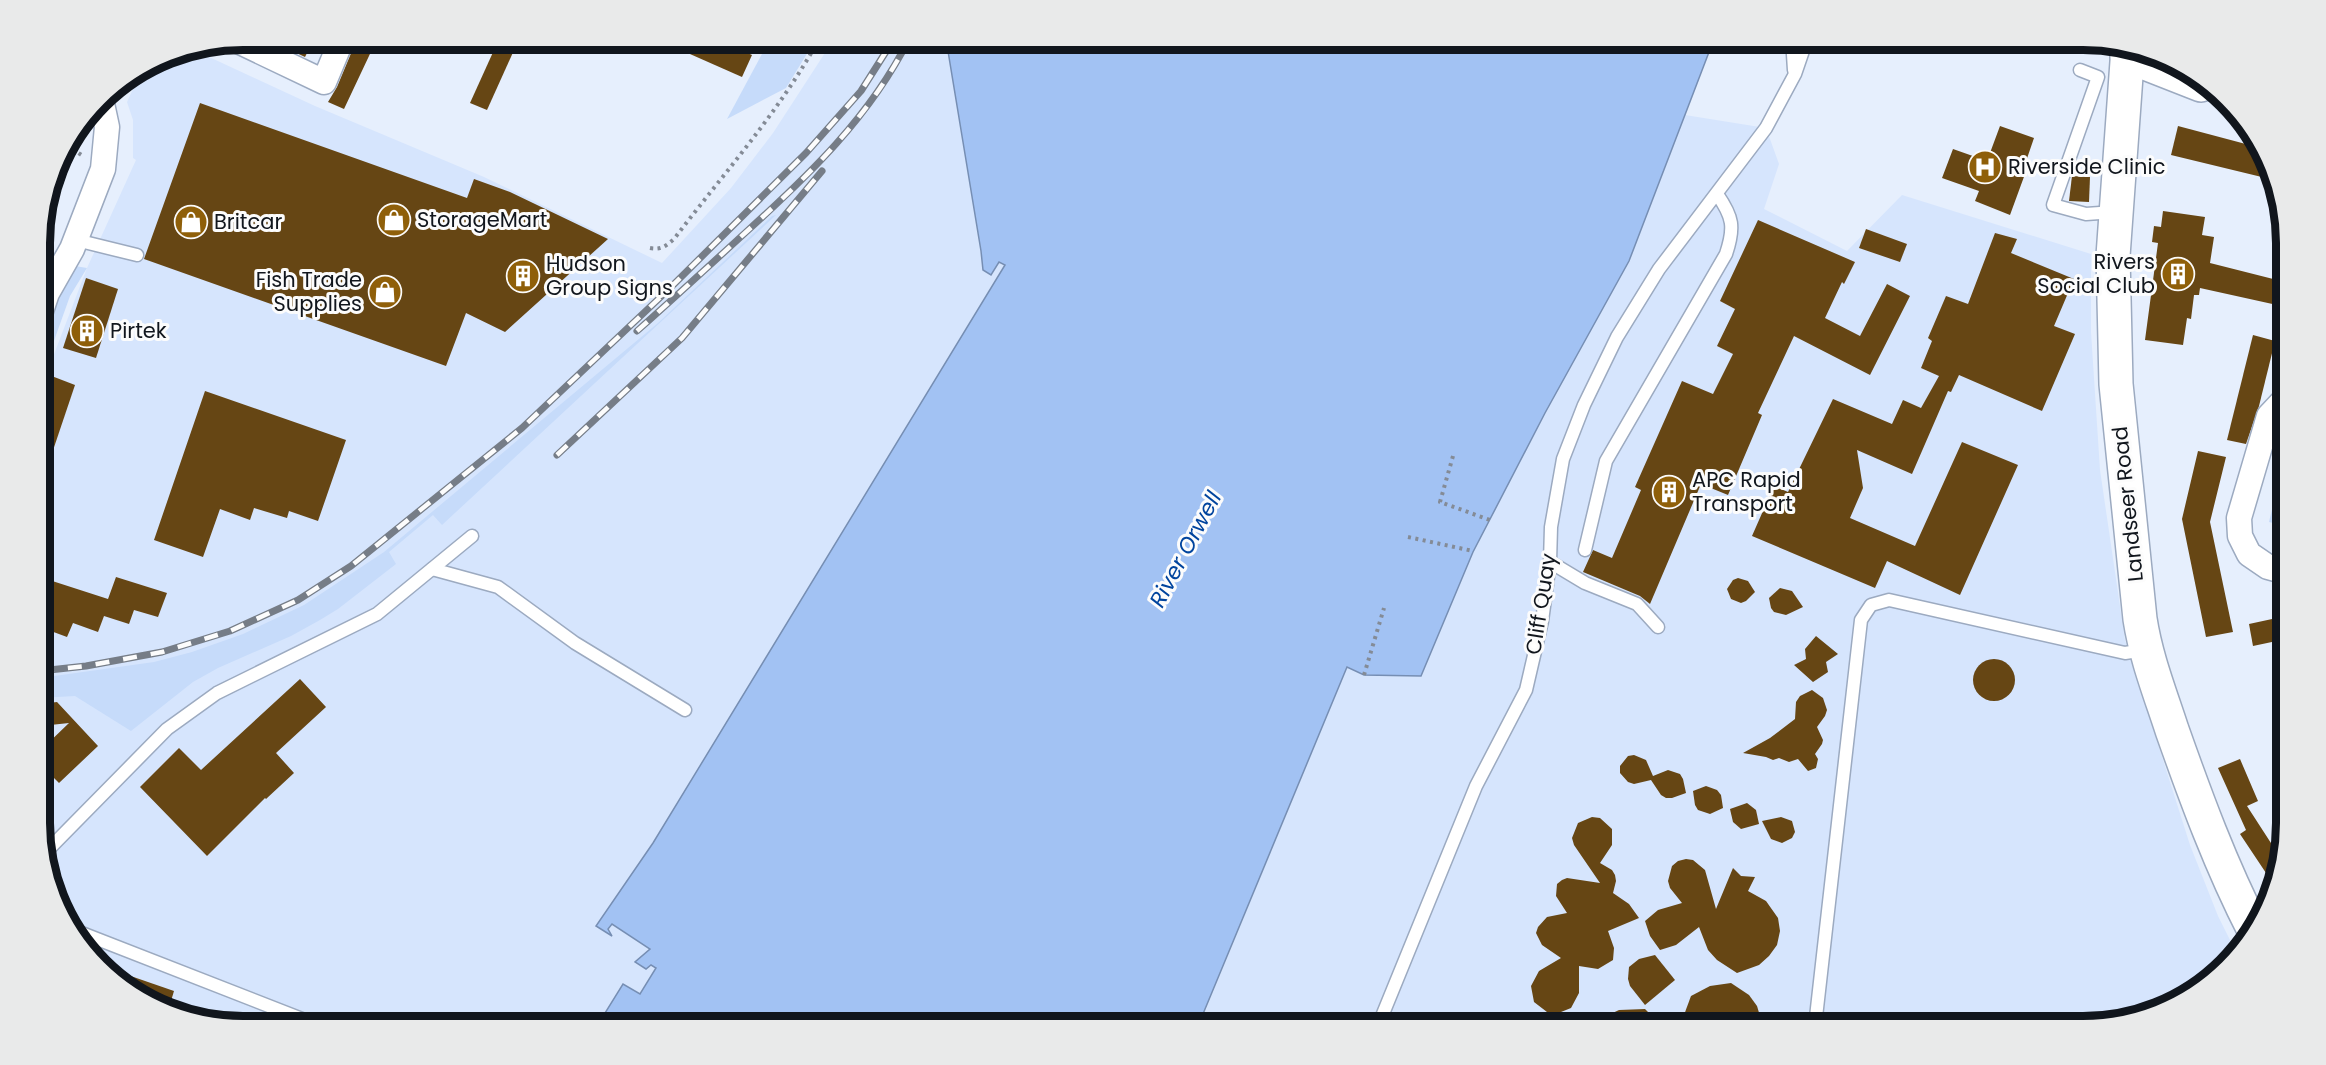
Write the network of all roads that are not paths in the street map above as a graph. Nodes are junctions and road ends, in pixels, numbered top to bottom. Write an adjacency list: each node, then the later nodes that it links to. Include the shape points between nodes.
1 (257, 50): 2 (street, via 324,82)
2 (337, 50)
3 (1793, 50): 8 (lane)
4 (1803, 50): 8 (lane, Cliff Quay)
5 (2127, 54): 12 (street, Landseer Road)
6 (2145, 60): 9 (street)
7 (2080, 70): 12 (lane, via 2098,77 2053,205 2086,214)
8 (1794, 74): 11 (lane, Cliff Quay, via 1766,128)
9 (2183, 77)
10 (103, 109): 13 (street, via 106,127 103,169)
11 (1717, 194): 18 (lane, Cliff Quay, via 1728,210 1732,234 1726,254 1606,461); 19 (lane, Cliff Quay, via 1659,269 1617,337 1584,405 1563,459 1551,527)
12 (2115, 212): 23 (street, Landseer Road, via 2116,384)
13 (76, 240): 14 (lane); 15 (street)
14 (137, 255)
15 (50, 288)
16 (2276, 409): 21 (street, via 2269,416 2239,518 2240,536 2249,554)
17 (472, 536): 20 (lane)
18 (1585, 550)
19 (1550, 562): 22 (lane, via 1585,583 1637,604); 28 (lane, Cliff Quay, via 1542,621 1526,690 1476,786)
20 (432, 569): 24 (lane, via 498,587 575,643); 25 (lane, via 377,614 217,693 167,729)
21 (2276, 569)
22 (1658, 627)
23 (2145, 650): 26 (street, Landseer Road, via 2194,794); 29 (lane, via 2125,652 1889,600 1871,604 1861,620)
24 (685, 710)
25 (51, 847)
26 (2250, 921)
27 (85, 934): 30 (lane)
28 (1382, 1015)
29 (1816, 1015)
30 (294, 1016)

